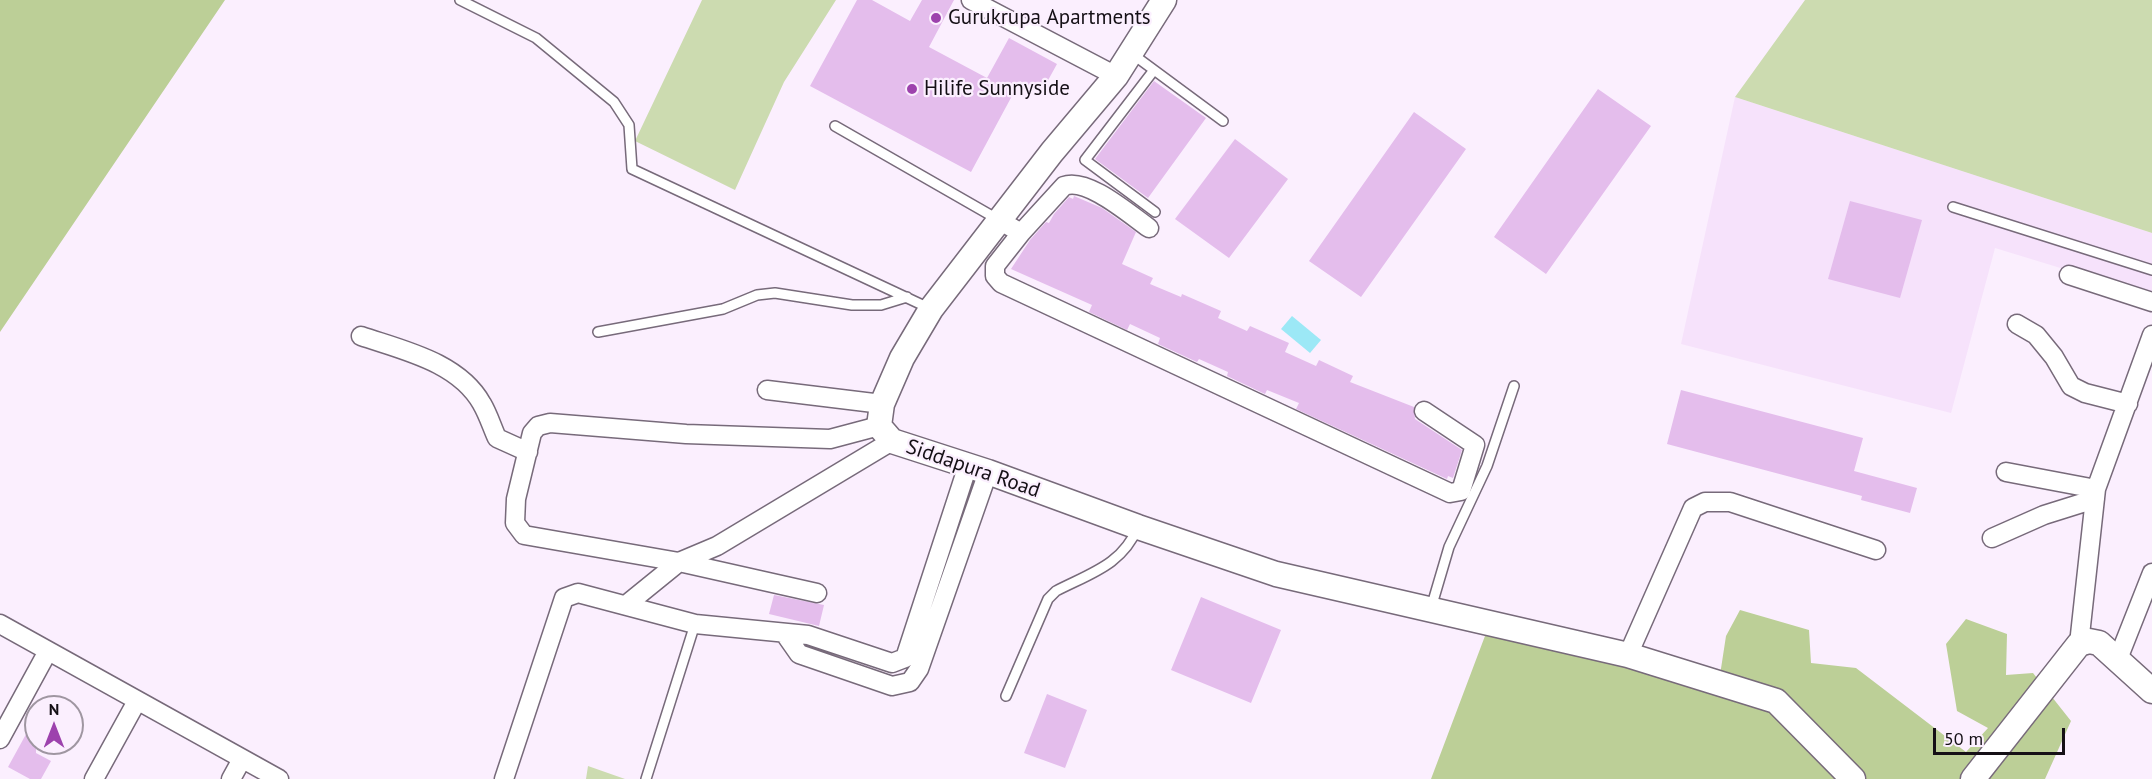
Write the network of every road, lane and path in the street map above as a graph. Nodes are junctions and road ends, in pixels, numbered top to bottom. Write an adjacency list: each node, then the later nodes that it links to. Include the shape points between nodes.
1 (460, 0): 15 (lane, via 536,38 614,102 629,125 632,169)
2 (971, 0): 6 (street)
3 (1164, 0): 4 (street)
4 (1131, 53): 5 (lane); 6 (street)
5 (1154, 70): 7 (lane); 11 (lane, via 1086,160)
6 (1116, 76): 10 (street)
7 (1223, 121)
8 (835, 126): 10 (lane)
9 (1953, 207): 13 (lane)
10 (999, 220): 12 (street); 17 (street)
11 (1152, 220): 12 (street, via 1072,183 1064,186)
12 (1021, 233): 25 (street, via 995,266 995,276 1001,283 1457,494 1475,445)
13 (2152, 270)
14 (2069, 275): 16 (street)
15 (907, 297): 17 (lane); 19 (lane, via 881,305 852,305 775,293 757,295 723,309)
16 (2152, 302)
17 (931, 309): 26 (street, via 902,358)
18 (2017, 324): 24 (street, via 2036,335 2071,386)
19 (598, 332)
20 (2152, 335): 24 (street)
21 (361, 336): 27 (street, via 424,358 458,376 481,402 497,438)
22 (1514, 386): 38 (lane, via 1487,466 1449,546)
23 (767, 390): 26 (street)
24 (2128, 404): 30 (street)
25 (1424, 411)
26 (884, 424): 27 (street, via 830,439 686,434 550,423 538,426); 28 (street, Siddapura Road); 34 (street, via 717,546)
27 (528, 452): 34 (street, via 516,499 515,523 525,535)
28 (978, 468): 31 (street, Siddapura Road); 40 (street, via 905,657 892,663 808,635)
29 (2006, 472): 30 (street)
30 (2095, 494): 32 (street); 41 (street)
31 (1138, 527): 38 (street, Siddapura Road, via 1276,574); 46 (lane, via 1131,545 1118,559 1048,599)
32 (1992, 538)
33 (1876, 550): 43 (street, via 1730,502 1705,502 1693,508)
34 (679, 562): 36 (street); 37 (street)
35 (2152, 573): 44 (street)
36 (817, 592)
37 (626, 605): 40 (street); 53 (street, via 579,593 564,598)
38 (1430, 610): 43 (street, Siddapura Road)
39 (0, 624): 42 (street)
40 (694, 624): 54 (lane)
41 (2079, 644): 44 (street, via 2099,643); 56 (street)
42 (48, 651): 47 (street); 48 (street)
43 (1628, 655): 55 (street, Siddapura Road, via 1776,701)
44 (2118, 659): 45 (street)
45 (2152, 691)
46 (1006, 696)
47 (137, 701): 49 (street); 50 (street)
48 (0, 739)
49 (242, 759): 51 (street); 52 (street)
50 (94, 779)
51 (231, 779)
52 (279, 779)
53 (504, 779)
54 (646, 779)
55 (1853, 779)
56 (1973, 779)

